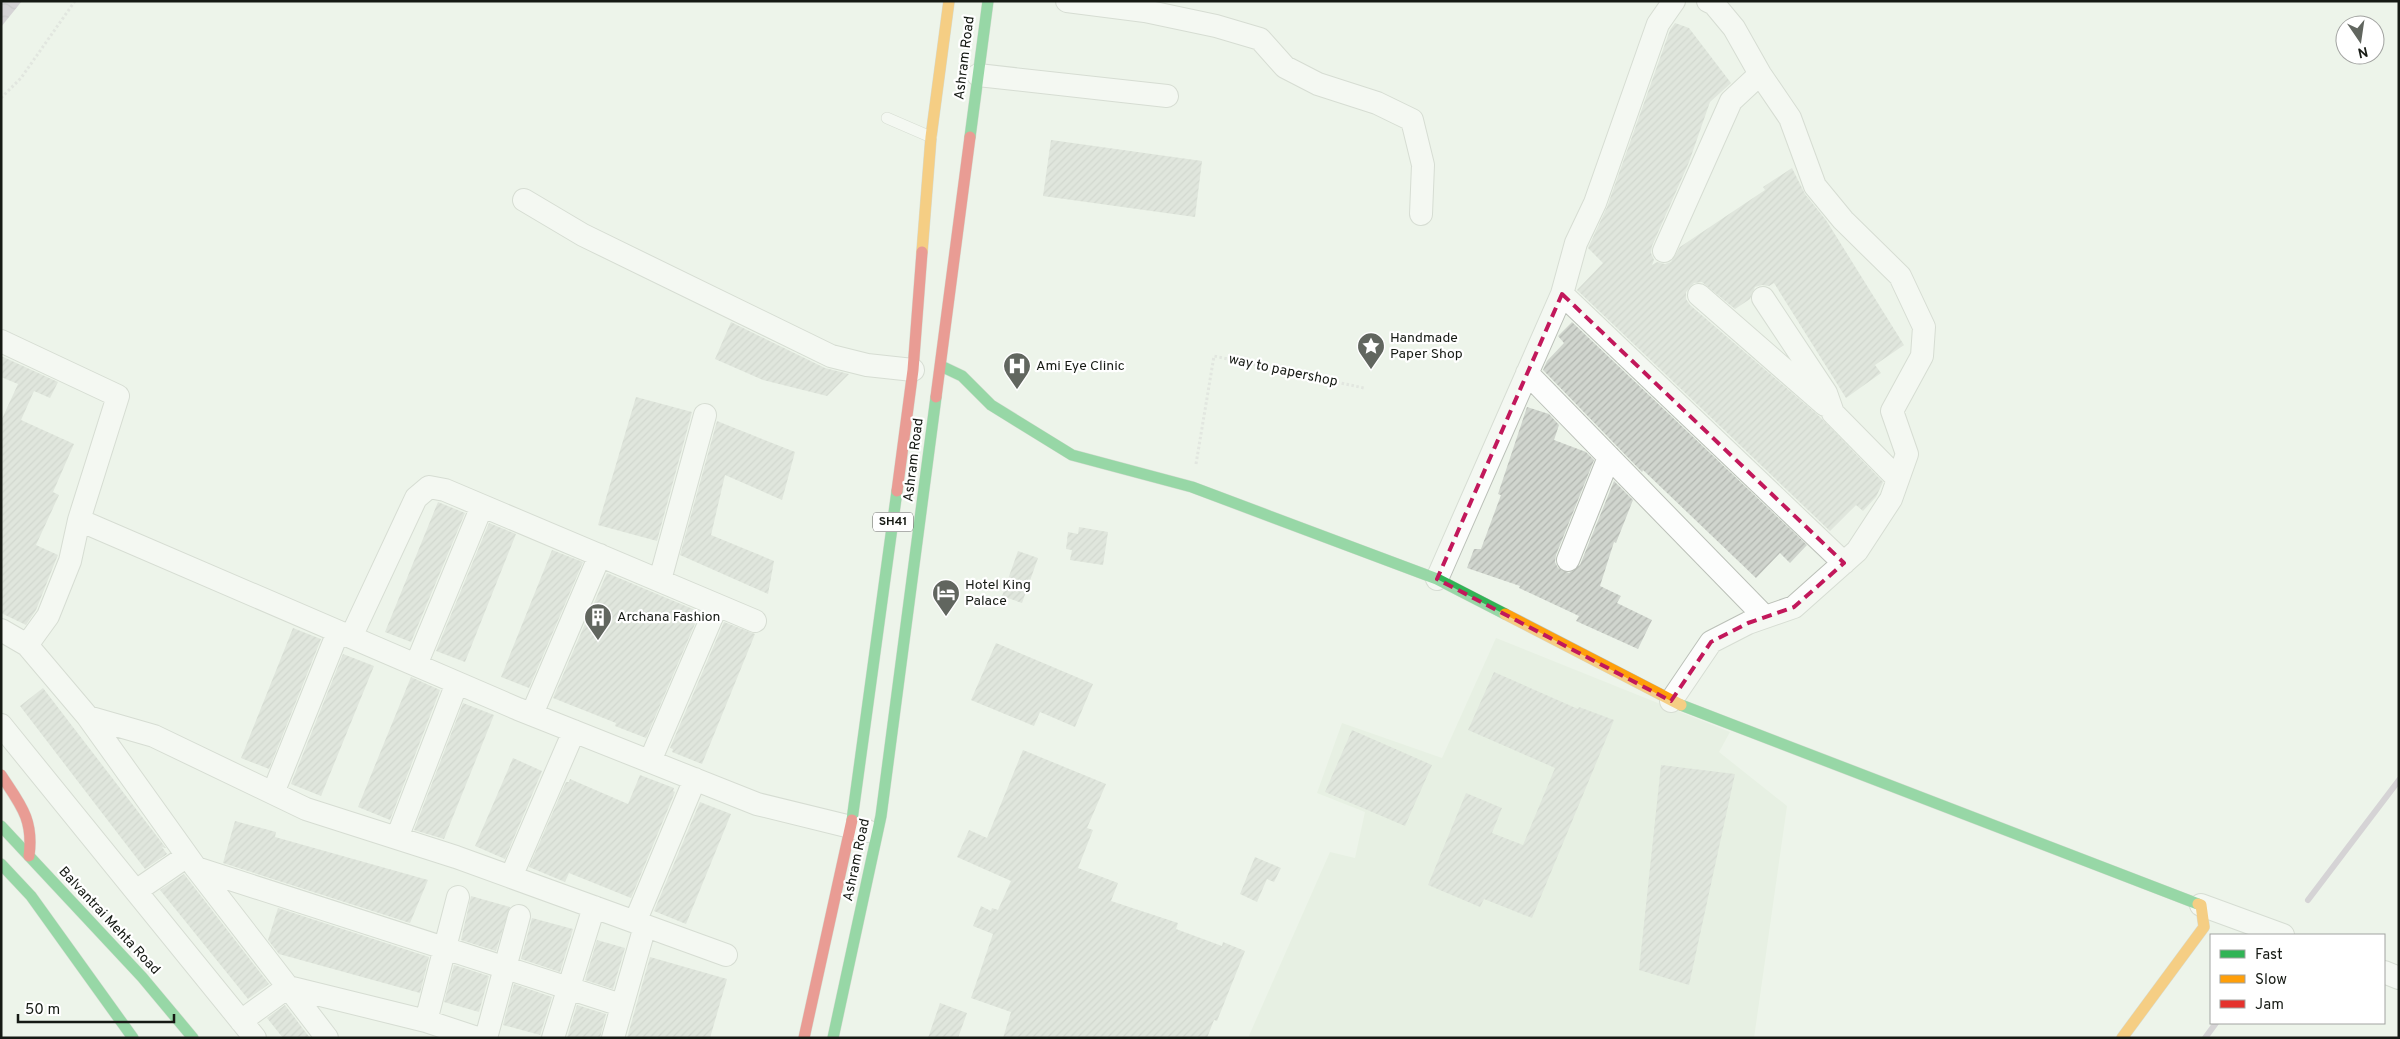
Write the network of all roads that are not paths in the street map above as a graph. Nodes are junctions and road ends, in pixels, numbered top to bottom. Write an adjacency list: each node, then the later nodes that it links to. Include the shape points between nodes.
1 (949, 1): 10 (main road, Ashram Road / SH41)
2 (988, 1): 7 (main road, Ashram Road)
3 (1067, 1): 12 (street, via 1144,11 1260,39 1285,67 1318,84 1377,103 1412,120 1423,166)
4 (1674, 1): 14 (street, via 1658,24 1595,203 1576,243)
5 (1708, 1): 6 (street, via 1734,28)
6 (1760, 74): 13 (street, via 1731,100); 24 (street, via 1790,118 1815,186 1843,220 1900,276 1924,327 1922,356 1892,411 1907,454)
7 (978, 75): 8 (street); 18 (main road, Ashram Road)
8 (1167, 96)
9 (887, 118): 10 (lane)
10 (931, 138): 19 (main road, Ashram Road / SH41)
11 (524, 200): 19 (street, via 583,234 831,356 867,366)
12 (1421, 214)
13 (1664, 250)
14 (1562, 294): 20 (street); 29 (street)
15 (1699, 295): 21 (street)
16 (1763, 298): 21 (street, via 1826,393)
17 (1, 341): 26 (street, via 118,396)
18 (941, 366): 30 (main road, via 962,376 991,405 1072,455 1192,487); 51 (main road, Ashram Road)
19 (913, 370): 50 (main road, Ashram Road / SH41)
20 (1527, 373): 23 (street); 30 (street)
21 (1833, 413): 24 (street)
22 (704, 415): 31 (street)
23 (1609, 457): 28 (street); 33 (street)
24 (1898, 479): 29 (street, via 1891,499 1857,551)
25 (482, 506): 27 (street); 36 (street, via 430,487 416,498); 38 (street)
26 (78, 520): 36 (street); 37 (street, via 70,562 52,607)
27 (600, 555): 31 (street); 41 (street)
28 (1568, 560)
29 (1844, 562): 33 (street, via 1794,607)
30 (1437, 579): 40 (main road)
31 (660, 580): 32 (street)
32 (717, 605): 34 (street); 45 (street)
33 (1766, 617): 40 (street, via 1711,642)
34 (755, 621)
35 (1, 630): 37 (street)
36 (345, 634): 38 (street); 48 (street)
37 (27, 645): 42 (street)
38 (416, 665): 39 (street)
39 (458, 683): 41 (street); 52 (street)
40 (1671, 701): 59 (main road)
41 (532, 714): 44 (street)
42 (88, 717): 48 (street, via 154,736); 54 (street)
43 (1, 724): 57 (street)
44 (574, 731): 45 (street); 56 (street)
45 (650, 761): 47 (street)
46 (1, 775): 53 (main road, via 32,824)
47 (695, 779): 50 (street, via 757,804); 62 (street)
48 (273, 793): 52 (street, via 306,809)
49 (1, 826): 53 (main road, Balvantrai Mehta Road)
50 (850, 827): 51 (street); 81 (main road, Ashram Road / SH41)
51 (878, 833): 82 (main road, Ashram Road)
52 (397, 838): 56 (street)
53 (29, 856): 75 (main road, Balvantrai Mehta Road, via 142,976)
54 (192, 862): 57 (street); 64 (street); 69 (street)
55 (3, 868): 74 (main road, via 31,896)
56 (511, 877): 60 (street)
57 (136, 891): 73 (street)
58 (458, 897): 64 (street)
59 (2201, 905): 63 (street); 83 (main road, via 2204,927)
60 (594, 907): 62 (street); 70 (street)
61 (519, 916): 66 (street)
62 (640, 924): 65 (street); 71 (street)
63 (2280, 934)
64 (444, 949): 66 (street); 72 (street)
65 (726, 955)
66 (505, 968): 70 (street); 78 (street)
67 (2385, 972): 68 (street)
68 (2399, 978)
69 (288, 987): 72 (street); 73 (street); 76 (street)
70 (567, 988): 71 (street); 79 (street)
71 (622, 1005): 80 (street)
72 (426, 1021): 77 (street)
73 (248, 1030)
74 (133, 1038)
75 (193, 1038)
76 (327, 1038)
77 (476, 1038)
78 (486, 1038)
79 (552, 1038)
80 (613, 1038)
81 (804, 1038)
82 (833, 1038)
83 (2122, 1038)

